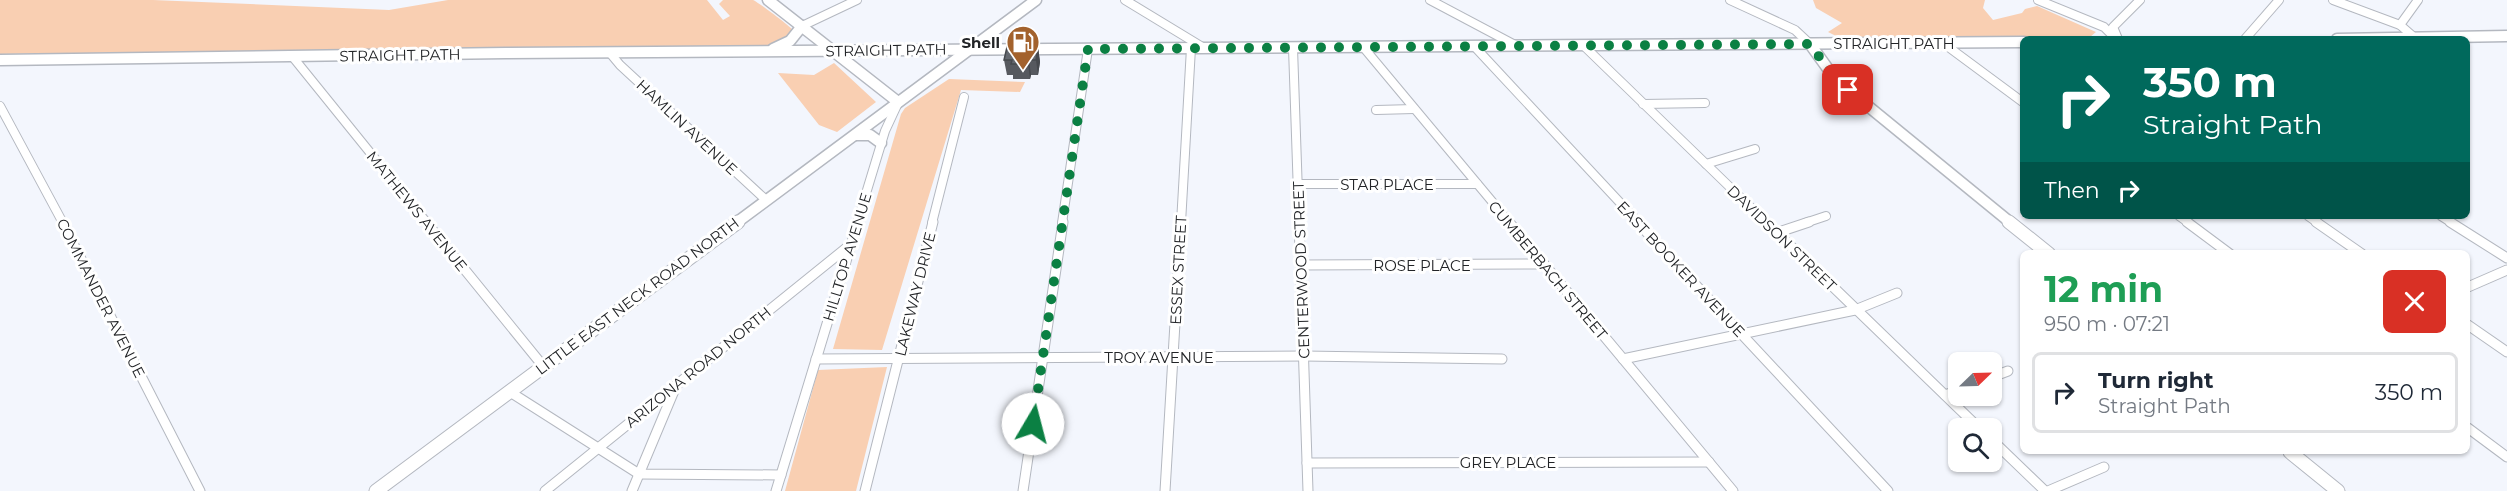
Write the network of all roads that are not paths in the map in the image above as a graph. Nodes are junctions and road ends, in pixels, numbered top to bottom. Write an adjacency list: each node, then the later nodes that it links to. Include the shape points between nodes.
1 (768, 0): 13 (main road)
2 (1036, 0): 29 (main road, LITTLE EAST NECK ROAD NORTH)
3 (1125, 0): 31 (street)
4 (1430, 0): 24 (street)
5 (1730, 0): 22 (street, via 1795,30)
6 (2038, 0): 14 (street, via 2104,27)
7 (2140, 0): 15 (street, via 2113,27)
8 (2279, 0): 16 (street)
9 (2333, 0): 12 (street)
10 (2418, 0): 12 (street)
11 (854, 1): 13 (street)
12 (2400, 25): 17 (street)
13 (802, 26): 32 (main road, via 790,41); 33 (main road)
14 (2114, 36)
15 (2116, 36)
16 (2248, 36)
17 (2413, 36)
18 (2507, 36): 19 (main road)
19 (2470, 37)
20 (2020, 42): 21 (main road, STRAIGHT PATH)
21 (1943, 43): 22 (main road, STRAIGHT PATH); 38 (street)
22 (1810, 44): 25 (main road, STRAIGHT PATH); 58 (main road, via 1836,80)
23 (1474, 46): 24 (main road, STRAIGHT PATH); 28 (main road, STRAIGHT PATH); 69 (street, EAST BOOKER AVENUE)
24 (1518, 47): 25 (main road, STRAIGHT PATH)
25 (1585, 47): 41 (street, DAVIDSON STREET)
26 (1191, 48): 30 (main road, STRAIGHT PATH); 31 (main road, STRAIGHT PATH); 74 (street, ESSEX STREET)
27 (1293, 48): 28 (main road, STRAIGHT PATH); 31 (main road, STRAIGHT PATH); 49 (street, CENTERWOOD STREET)
28 (1364, 48): 43 (street, CUMBERBACH STREET)
29 (971, 49): 30 (main road, STRAIGHT PATH); 33 (main road, STRAIGHT PATH); 39 (main road, LITTLE EAST NECK ROAD NORTH)
30 (1088, 49): 72 (street)
31 (1207, 49)
32 (767, 51): 33 (main road, STRAIGHT PATH); 34 (main road, STRAIGHT PATH)
33 (835, 51): 39 (main road)
34 (610, 53): 35 (main road, STRAIGHT PATH); 51 (street, HAMLIN AVENUE)
35 (292, 56): 36 (main road, STRAIGHT PATH); 78 (street, MATHEWS AVENUE)
36 (0, 60)
37 (964, 97): 71 (street, LAKEWAY DRIVE)
38 (2020, 100)
39 (898, 102): 45 (main road, LITTLE EAST NECK ROAD NORTH); 46 (street, HILLTOP AVENUE)
40 (1705, 103): 41 (street)
41 (1643, 104): 48 (street, DAVIDSON STREET)
42 (0, 105): 96 (street, COMMANDER AVENUE)
43 (1414, 109): 44 (street); 50 (street, CUMBERBACH STREET)
44 (1376, 110)
45 (854, 135): 46 (main road, via 866,134); 51 (main road, LITTLE EAST NECK ROAD NORTH)
46 (881, 143): 57 (street, HILLTOP AVENUE)
47 (1755, 149): 48 (street)
48 (1706, 164): 56 (street, DAVIDSON STREET)
49 (1298, 184): 50 (street, STAR PLACE); 63 (street, CENTERWOOD STREET)
50 (1477, 184): 62 (street, CUMBERBACH STREET)
51 (766, 200): 78 (main road, LITTLE EAST NECK ROAD NORTH)
52 (1826, 216): 56 (street)
53 (2182, 219): 59 (street)
54 (2312, 219): 60 (street)
55 (2446, 219): 61 (street)
56 (1776, 232): 67 (street, DAVIDSON STREET)
57 (851, 244): 76 (street, HILLTOP AVENUE); 81 (street, ARIZONA ROAD NORTH)
58 (2044, 250)
59 (2225, 250)
60 (2356, 250)
61 (2507, 258)
62 (1544, 264): 63 (street, ROSE PLACE); 77 (street, CUMBERBACH STREET)
63 (1300, 265): 73 (street, CENTERWOOD STREET)
64 (2507, 270): 65 (street)
65 (2470, 286)
66 (1898, 293): 67 (street)
67 (1855, 310): 69 (street); 84 (street, DAVIDSON STREET)
68 (2470, 326): 70 (street)
69 (1741, 333): 77 (street); 106 (street, EAST BOOKER AVENUE)
70 (2507, 352)
71 (899, 357): 72 (street, TROY AVENUE); 76 (street, TROY AVENUE); 101 (street, LAKEWAY DRIVE)
72 (1042, 357): 74 (street, TROY AVENUE); 102 (street)
73 (1304, 357): 74 (street, TROY AVENUE); 75 (street, TROY AVENUE); 92 (street, CENTERWOOD STREET)
74 (1173, 358): 103 (street, ESSEX STREET)
75 (1502, 358)
76 (816, 359): 95 (street, HILLTOP AVENUE)
77 (1623, 359): 91 (street, CUMBERBACH STREET)
78 (543, 366): 82 (main road, LITTLE EAST NECK ROAD NORTH)
79 (2008, 370): 80 (street)
80 (2002, 373)
81 (677, 383): 87 (street, ARIZONA ROAD NORTH); 94 (street)
82 (510, 392): 87 (street); 97 (main road, LITTLE EAST NECK ROAD NORTH)
83 (1948, 394): 84 (street)
84 (1945, 395): 85 (street, DAVIDSON STREET)
85 (1969, 418)
86 (2470, 429): 90 (street)
87 (596, 449): 94 (street); 98 (street, ARIZONA ROAD NORTH)
88 (2002, 449): 107 (street)
89 (2292, 454): 108 (main road)
90 (2507, 457)
91 (1709, 462): 92 (street, GREY PLACE); 105 (street, CUMBERBACH STREET)
92 (1307, 463): 104 (street, CENTERWOOD STREET)
93 (2104, 467): 107 (street)
94 (639, 474): 95 (street); 99 (street)
95 (781, 475): 100 (street, HILLTOP AVENUE)
96 (200, 491)
97 (376, 491)
98 (544, 491)
99 (632, 491)
100 (776, 491)
101 (865, 491)
102 (1023, 491)
103 (1166, 491)
104 (1308, 491)
105 (1733, 491)
106 (1888, 491)
107 (2046, 491)
108 (2338, 491)

